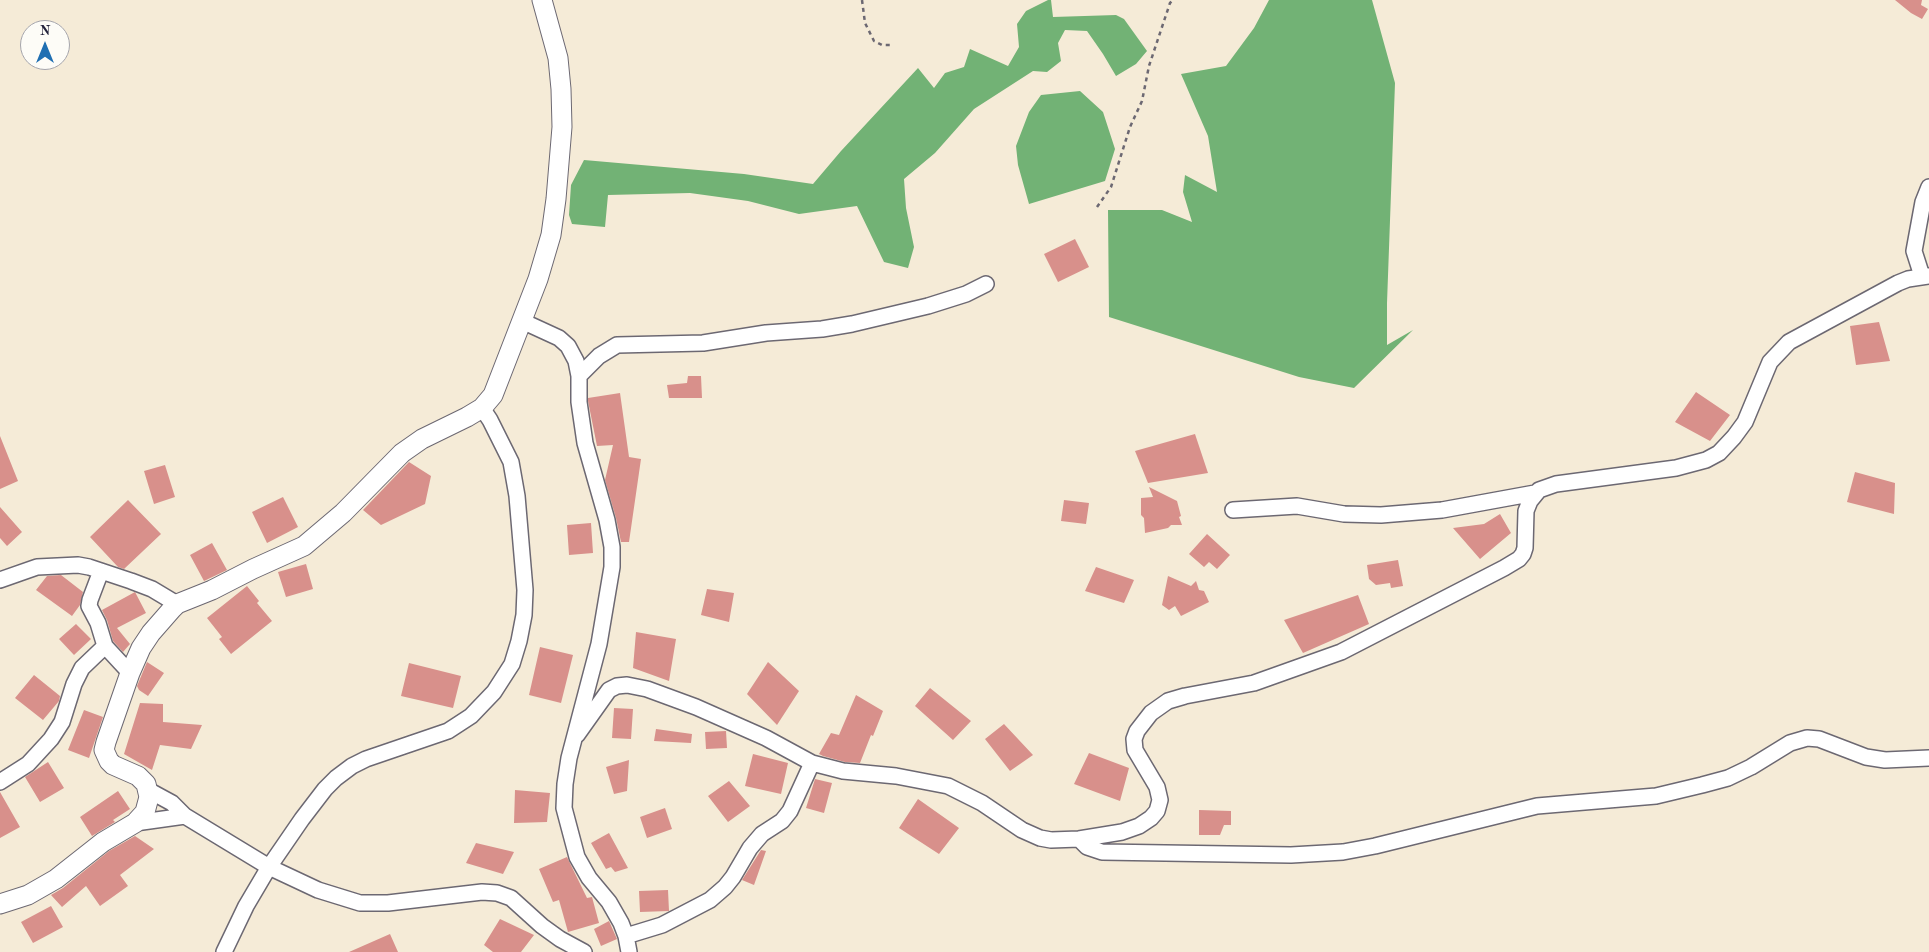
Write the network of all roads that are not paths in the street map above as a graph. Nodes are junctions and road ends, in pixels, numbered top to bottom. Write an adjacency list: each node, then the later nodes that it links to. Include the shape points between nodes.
1 (542, 0): 5 (street, via 558,58 562,127 551,235)
2 (1929, 188): 3 (street, via 1923,202 1914,251)
3 (1926, 276): 8 (street, via 1908,279 1789,342 1770,362 1745,422 1719,453 1676,468 1556,484)
4 (986, 284): 6 (street, via 928,306 844,326 703,343 617,345 599,356)
5 (522, 321): 6 (street, via 537,326 568,346); 7 (street, via 493,395)
6 (579, 376): 15 (street, via 585,443 607,520 612,567 599,644)
7 (482, 408): 12 (street, via 402,453 343,513 304,546); 23 (street, via 510,462 517,496 525,590 524,615 512,664 494,692 471,716 448,731 366,759 336,778)
8 (1535, 493): 9 (street, via 1442,510 1381,515 1344,514 1297,506); 22 (street, via 1526,511 1525,548 1519,559 1504,568 1341,652 1254,683 1168,701 1151,713 1134,739 1135,750 1157,788 1160,800 1156,811 1139,826 1110,835)
9 (1233, 510)
10 (101, 571): 11 (street, via 78,565 58,565 26,570); 12 (street, via 152,589); 13 (street, via 89,606)
11 (0, 580)
12 (177, 604): 14 (street, via 151,633)
13 (105, 646): 14 (street); 18 (street, via 82,668 62,722 51,739 28,764)
14 (130, 673): 19 (street, via 104,750 114,766 138,776)
15 (576, 735): 17 (street, via 610,690 627,685 696,707 766,738); 25 (street, via 565,784 567,825 582,868 609,902)
16 (1929, 758): 22 (street, via 1885,760 1866,757 1819,738 1807,738 1790,743 1728,778 1702,785 1656,796 1537,806 1342,852 1291,855 1102,852 1087,847)
17 (812, 763): 22 (street, via 843,771 937,783 982,802 1032,834 1051,840); 25 (street, via 790,811 782,821 762,834 725,887 710,900 662,925)
18 (0, 782)
19 (148, 790): 20 (street, via 172,803); 21 (street, via 145,812)
20 (185, 816): 21 (street); 23 (street)
21 (135, 823): 24 (street, via 103,842 41,888)
22 (1079, 839)
23 (269, 867): 26 (street); 27 (street, via 318,890 360,903 497,893 511,898 542,926)
24 (0, 904)
25 (626, 936): 28 (street)
26 (224, 952)
27 (584, 952)
28 (629, 952)

